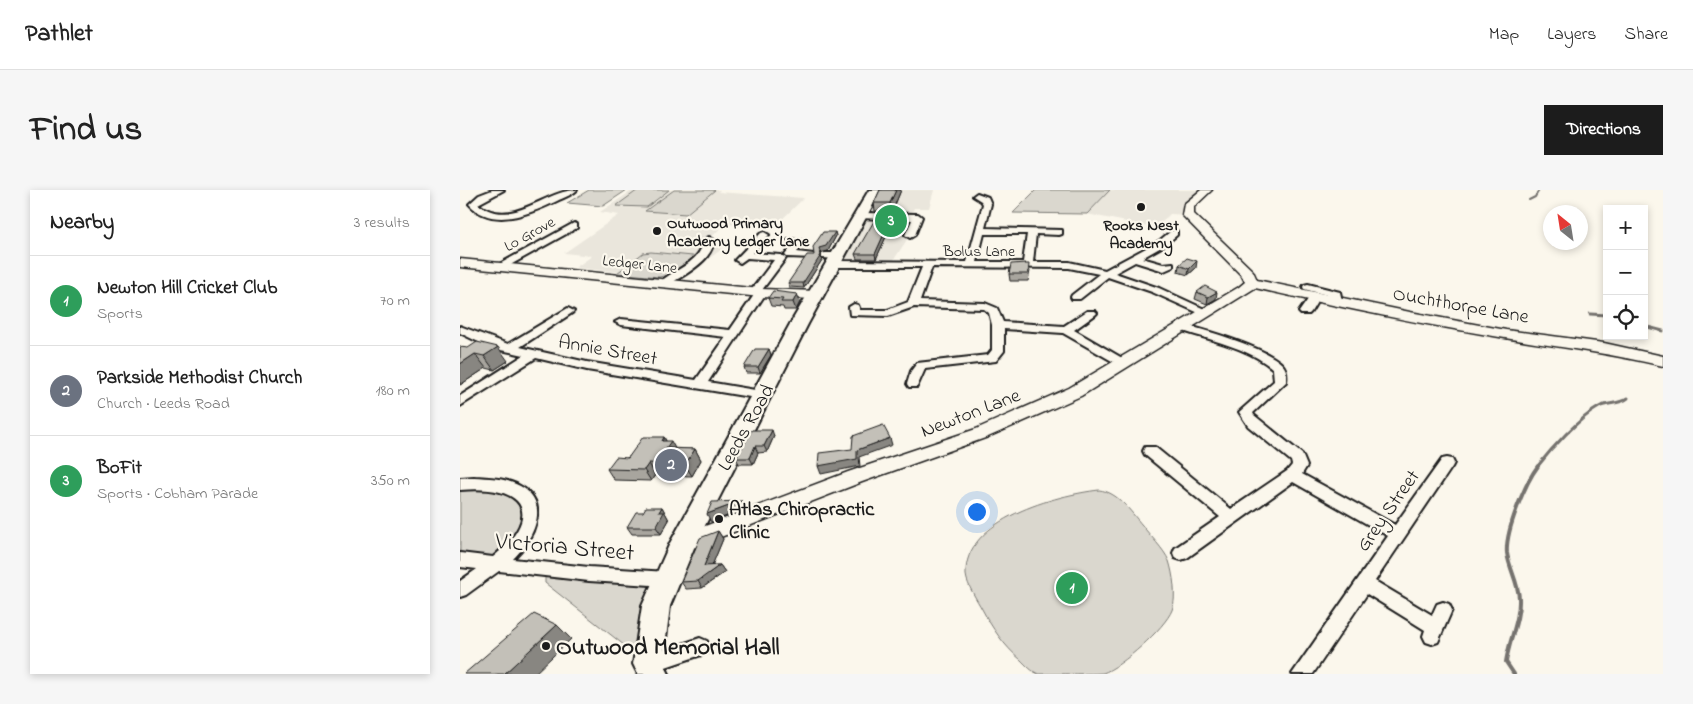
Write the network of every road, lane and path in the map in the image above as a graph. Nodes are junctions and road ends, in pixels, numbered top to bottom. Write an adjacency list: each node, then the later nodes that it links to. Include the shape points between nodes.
1 (500, 190): 2 (street, via 472,204 493,216 503,216 535,208)
2 (573, 190)
3 (875, 190): 6 (main road, Leeds Road)
4 (1207, 190): 26 (street, via 1188,206 1188,215 1248,274)
5 (978, 196): 8 (street, via 987,204)
6 (860, 216): 13 (street, via 918,217); 18 (main road, Leeds Road)
7 (574, 226): 24 (street, Lo Grove)
8 (980, 232): 9 (street); 22 (street)
9 (1032, 232): 10 (street); 23 (street)
10 (1059, 232)
11 (1174, 233): 17 (street)
12 (764, 235): 29 (street, via 742,258 781,258)
13 (910, 235)
14 (709, 240): 27 (street, via 709,249 699,261 674,274)
15 (790, 242): 16 (street, via 800,243 790,255)
16 (811, 256)
17 (1132, 258): 21 (street, via 1164,268); 25 (street)
18 (832, 259): 20 (street, Bolus Lane); 30 (main road, Leeds Road)
19 (460, 263): 24 (street, Ledger Lane)
20 (928, 264): 22 (street, Bolus Lane); 32 (street)
21 (1169, 264)
22 (971, 265): 23 (street, Bolus Lane)
23 (1028, 265): 25 (street, Bolus Lane, via 1068,265)
24 (499, 267): 27 (street, Ledger Lane)
25 (1107, 273): 31 (street); 35 (street, Bolus Lane, via 1158,290)
26 (1252, 283): 28 (street, Ouchthorpe Lane); 35 (street, Newton Lane)
27 (665, 284): 29 (street, Ledger Lane)
28 (1311, 292): 36 (street); 46 (street, Ouchthorpe Lane, via 1337,301 1502,333 1601,346)
29 (758, 293): 30 (street, Ledger Lane); 43 (street)
30 (816, 295): 50 (main road, Leeds Road)
31 (1076, 297)
32 (913, 304): 33 (street, via 888,313 854,313); 39 (street, via 985,306 996,312)
33 (854, 307)
34 (568, 311): 44 (street)
35 (1205, 312): 40 (street, Newton Lane)
36 (1306, 312)
37 (1091, 313): 42 (street)
38 (621, 322): 43 (street)
39 (998, 325): 42 (street); 49 (street, via 998,352 992,358 921,366)
40 (1182, 327): 47 (street, Newton Lane); 54 (street, via 1261,356 1279,368 1280,382 1246,412 1253,423 1297,458 1300,466)
41 (460, 329): 44 (street, via 495,345)
42 (1066, 330): 47 (street)
43 (734, 334): 48 (street)
44 (510, 348): 45 (street)
45 (534, 354): 48 (street, Annie Street); 51 (street, Annie Street)
46 (1663, 361)
47 (1123, 362): 58 (street, Newton Lane, via 1075,392 982,433 855,477)
48 (700, 384): 50 (street, Annie Street)
49 (914, 384)
50 (762, 395): 58 (main road, Leeds Road)
51 (460, 402)
52 (1150, 452): 56 (street)
53 (1447, 463): 57 (street, Grey Street)
54 (1292, 476): 56 (street); 57 (street)
55 (460, 484): 61 (street, via 492,482 514,488 526,499 530,514 523,535)
56 (1231, 518): 59 (street)
57 (1397, 534): 63 (street, Grey Street)
58 (683, 543): 62 (main road, Leeds Road)
59 (1181, 553)
60 (460, 560): 61 (street, Victoria Street)
61 (497, 564): 62 (street, Victoria Street); 64 (street)
62 (667, 579): 67 (main road, Leeds Road, via 653,617)
63 (1364, 583): 65 (street, Grey Street, via 1434,631); 68 (street, Grey Street)
64 (460, 590)
65 (1442, 610)
66 (700, 647): 67 (street)
67 (651, 669)
68 (1302, 674)

